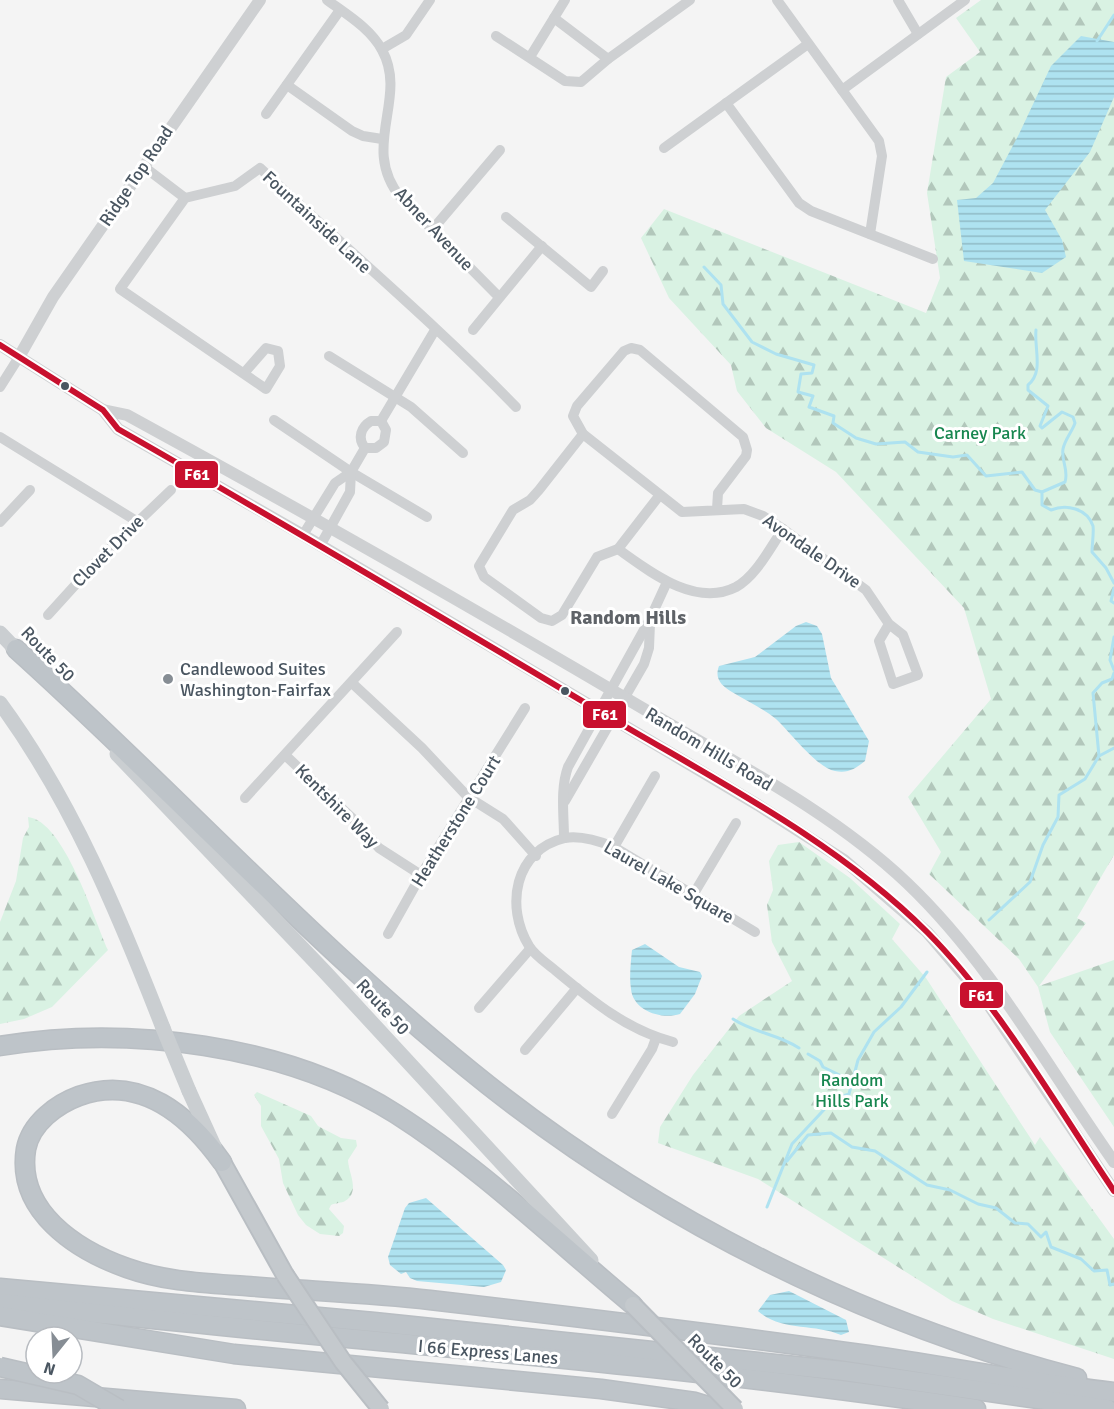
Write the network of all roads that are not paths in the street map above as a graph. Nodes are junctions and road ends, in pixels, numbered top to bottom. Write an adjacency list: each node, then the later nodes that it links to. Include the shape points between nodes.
1 (260, 0): 24 (street, Ridge Top Road)
2 (327, 0): 9 (street, Abner Avenue)
3 (430, 0): 14 (street, via 406,35)
4 (565, 0): 10 (street)
5 (690, 0): 16 (street)
6 (777, 0): 13 (street)
7 (898, 0): 11 (street)
8 (965, 0): 11 (street)
9 (340, 10): 14 (street, Abner Avenue, via 361,25); 17 (street)
10 (554, 18): 15 (street); 16 (street)
11 (918, 34): 18 (street)
12 (496, 36): 15 (street)
13 (808, 44): 18 (street); 19 (street)
14 (382, 49): 21 (street, Abner Avenue, via 390,89)
15 (530, 57): 16 (street, via 573,83 581,82)
16 (608, 58)
17 (287, 85): 20 (street); 21 (street, via 352,131)
18 (842, 90): 28 (street, via 879,141 882,156)
19 (726, 103): 22 (street); 28 (street, via 799,203)
20 (266, 114)
21 (382, 139): 27 (street, Abner Avenue, via 384,163 393,186)
22 (664, 148)
23 (500, 150): 27 (street)
24 (142, 166): 25 (street); 37 (street, Ridge Top Road, via 53,297)
25 (185, 198): 33 (street, Fountainside Lane, via 235,186 260,168); 38 (street, via 120,289)
26 (506, 217): 29 (street)
27 (432, 230): 32 (street, Abner Avenue)
28 (870, 234): 30 (street)
29 (542, 246): 31 (street, via 591,287); 32 (street)
30 (933, 259)
31 (603, 271)
32 (499, 297): 34 (street)
33 (435, 330): 40 (street); 41 (street, Fountainside Lane, via 453,342)
34 (473, 330)
35 (0, 345): 37 (street, Random Hills Road)
36 (329, 356): 40 (street)
37 (19, 357): 39 (street); 42 (street, Random Hills Road)
38 (244, 373)
39 (0, 387)
40 (396, 396): 44 (street); 48 (street)
41 (516, 406)
42 (103, 410): 55 (street, Random Hills Road, via 127,415); 60 (street, Random Hills Road, via 118,429)
43 (274, 420): 49 (street)
44 (381, 421): 47 (street, via 371,421 363,429 360,438); 47 (street, via 386,430 384,442 376,448)
45 (583, 434): 52 (street, Avondale Drive); 53 (street, via 573,416 577,406 624,351 640,350 744,436 746,456 718,493); 62 (street, via 530,500 513,510 479,566 484,577 552,621 562,615 597,557)
46 (0, 438): 57 (street)
47 (365, 448): 49 (street)
48 (463, 453)
49 (351, 472): 55 (street, via 334,483); 56 (street); 58 (street, via 350,492)
50 (30, 490): 54 (street)
51 (171, 490): 57 (street, Clovet Drive)
52 (659, 495): 53 (street, Avondale Drive, via 682,512); 62 (street)
53 (717, 509): 59 (street, Avondale Drive, via 752,511)
54 (2, 517)
55 (313, 517): 58 (street, Random Hills Road); 60 (street)
56 (427, 517)
57 (138, 522): 64 (street, Clovet Drive)
58 (330, 527): 61 (street); 71 (street, Random Hills Road)
59 (783, 530): 63 (street, via 755,569 737,586 720,592 701,592); 66 (street, Avondale Drive, via 866,590)
60 (303, 535): 61 (street, Random Hills Road)
61 (320, 546): 75 (street, Random Hills Road)
62 (618, 549): 63 (street)
63 (667, 582): 65 (street)
64 (48, 615)
65 (650, 619): 71 (street); 72 (street, via 649,648)
66 (889, 624): 66 (street, Avondale Drive, via 903,635 918,675 893,684 879,641)
67 (397, 632): 70 (street)
68 (0, 633): 69 (main road, Route 50)
69 (16, 649): 103 (main road, Route 50, via 325,972); 106 (highway, via 370,986 487,1084 597,1163 738,1247 830,1293 963,1344)
70 (352, 683): 77 (street); 79 (street)
71 (611, 690): 72 (street, Random Hills Road); 75 (street)
72 (626, 698): 76 (street); 99 (street, Random Hills Road, via 829,822 906,882 947,924 996,985)
73 (0, 703): 98 (main road, bridge, via 40,764 98,872)
74 (525, 708): 79 (street, Heatherstone Court, via 486,774)
75 (599, 711): 76 (street, Random Hills Road); 81 (street, via 568,767 562,788)
76 (614, 720): 81 (street); 100 (street, Random Hills Road, via 817,841 927,932 986,1001)
77 (285, 755): 80 (street); 86 (street, Kentshire Way, via 379,848)
78 (656, 776): 84 (street)
79 (468, 796): 85 (street, via 503,819); 86 (street, Heatherstone Court)
80 (245, 798)
81 (565, 801): 83 (street)
82 (736, 823): 87 (street)
83 (564, 838): 84 (street, Laurel Lake Square, via 595,840); 85 (street)
84 (614, 847): 87 (street, Laurel Lake Square)
85 (536, 856): 90 (street, via 520,876 515,891 515,911)
86 (421, 874): 89 (street, Heatherstone Court)
87 (693, 895): 88 (street, Laurel Lake Square)
88 (756, 932)
89 (388, 934)
90 (530, 949): 91 (street); 92 (street)
91 (577, 988): 93 (street, via 633,1029); 96 (street)
92 (479, 1008)
93 (656, 1038): 94 (street); 97 (street)
94 (673, 1042)
95 (0, 1046): 103 (highway, via 48,1039 147,1040 224,1050 311,1074 363,1096 432,1139)
96 (525, 1050)
97 (612, 1114)
98 (222, 1162): 108 (highway, via 180,1114 145,1096 114,1091 81,1096 47,1115 27,1146 26,1164 34,1202 56,1228 109,1260 173,1281 421,1299 722,1334); 111 (highway, bridge, via 285,1275 343,1362)
99 (1114, 1162)
100 (1114, 1191)
101 (0, 1288): 115 (highway, via 833,1370)
102 (0, 1303): 114 (highway, I 66 Express Lanes, via 666,1370)
103 (633, 1305): 113 (highway, Route 50, bridge)
104 (0, 1316): 112 (highway, via 234,1354 601,1389)
105 (0, 1367): 109 (highway, bridge, via 78,1385)
106 (1114, 1387)
107 (0, 1389): 110 (highway)
108 (1114, 1392)
109 (118, 1409)
110 (236, 1409)
111 (381, 1409)
112 (718, 1409)
113 (735, 1409)
114 (976, 1409)
115 (1107, 1409)

